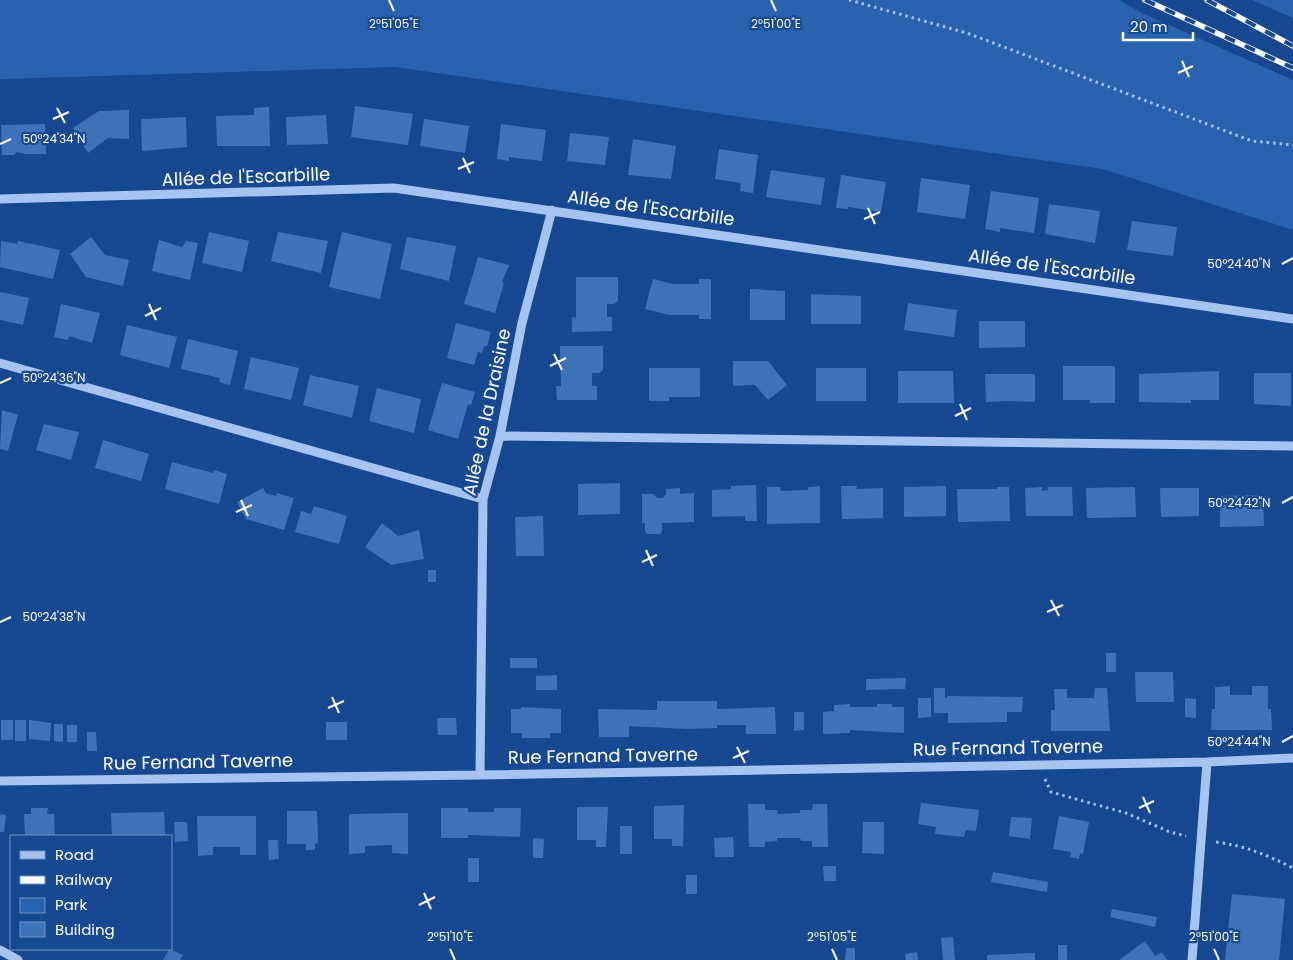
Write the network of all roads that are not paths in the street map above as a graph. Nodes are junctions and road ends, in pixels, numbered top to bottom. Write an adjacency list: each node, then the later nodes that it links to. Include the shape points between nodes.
1 (0, 199): 2 (street, Allée de l'Escarbille, via 394,188)
2 (552, 210): 3 (street, Allée de l'Escarbille); 5 (street, Allée de la Draisine, via 522,323)
3 (1293, 319)
4 (0, 363): 7 (street)
5 (500, 436): 6 (street); 7 (street, Allée de la Draisine)
6 (1293, 446)
7 (483, 499): 10 (street, Allée de la Draisine)
8 (1293, 758): 9 (street, Rue Fernand Taverne)
9 (1207, 762): 10 (street, Rue Fernand Taverne); 14 (street)
10 (480, 775): 11 (street, Rue Fernand Taverne)
11 (0, 781)
12 (0, 950): 13 (street)
13 (18, 960)
14 (1192, 960)

